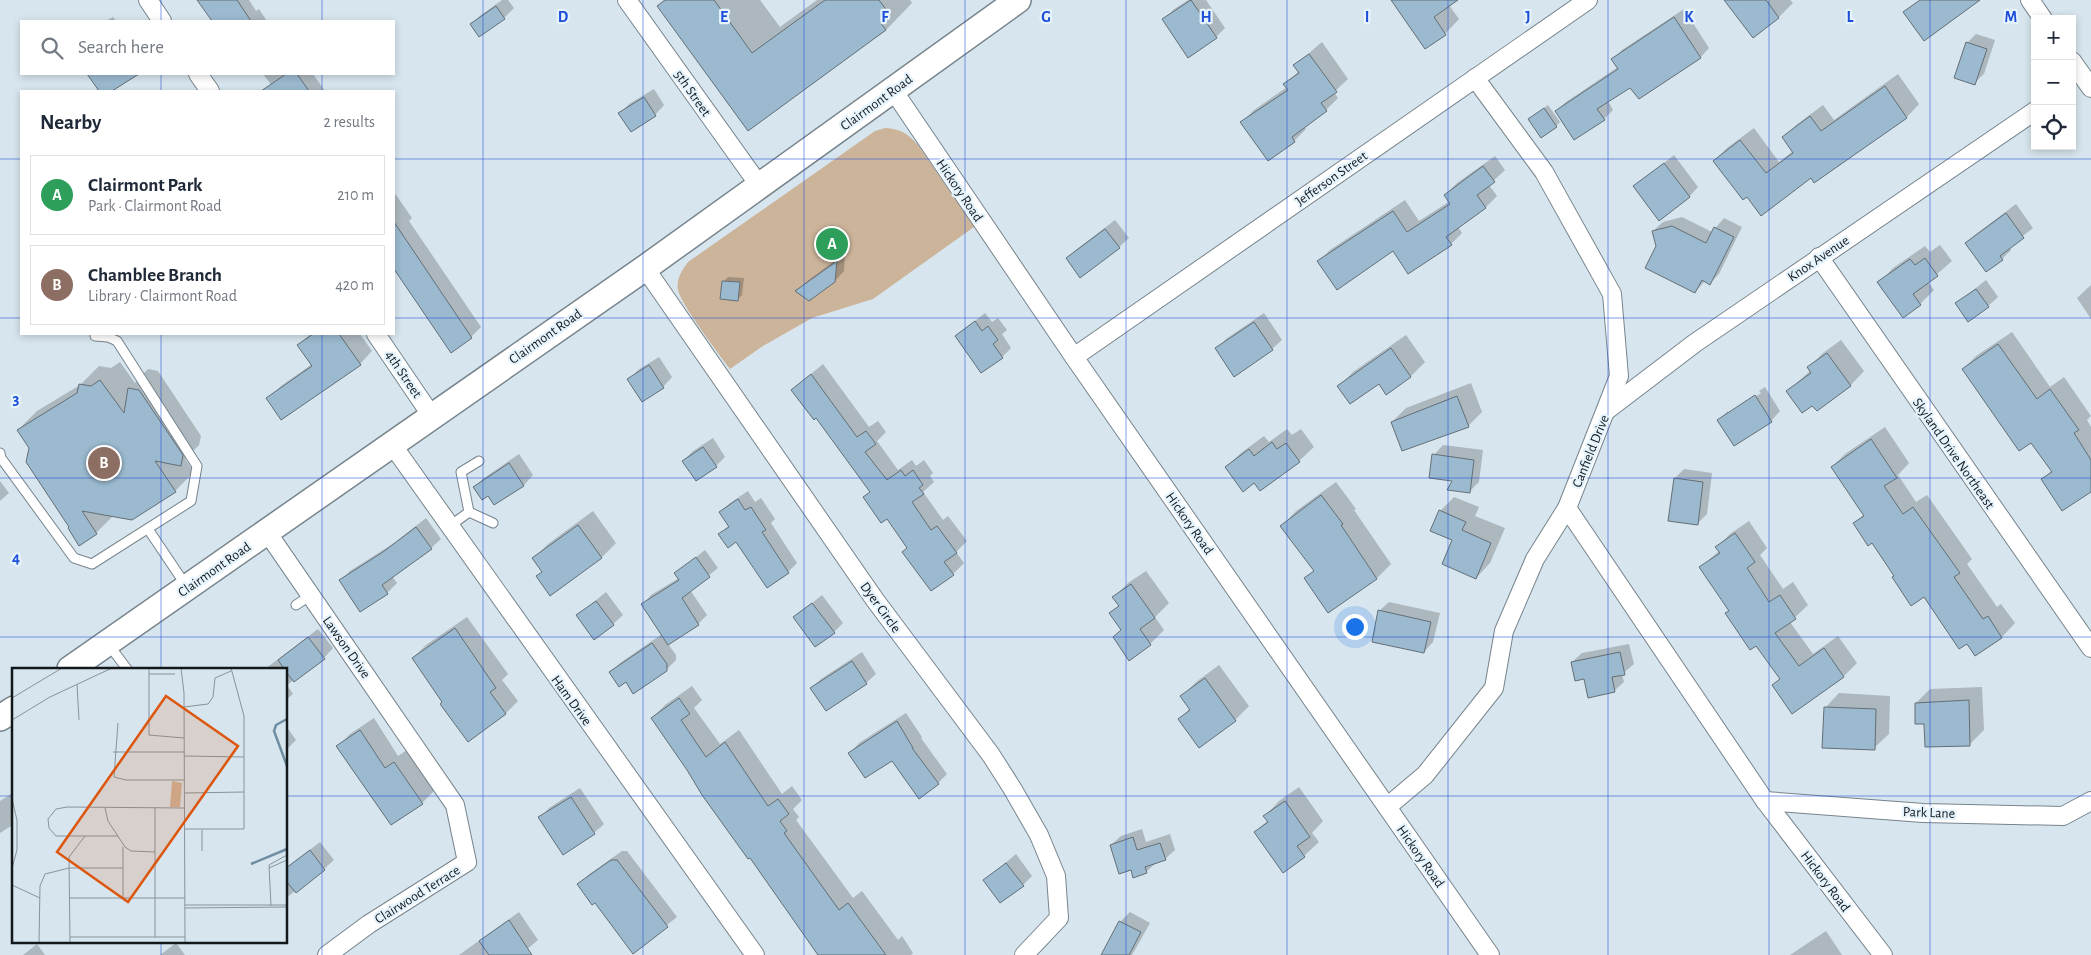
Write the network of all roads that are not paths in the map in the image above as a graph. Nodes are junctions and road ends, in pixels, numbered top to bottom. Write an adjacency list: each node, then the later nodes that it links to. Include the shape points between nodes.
1 (148, 0): 7 (street)
2 (627, 0): 15 (street, 5th Street)
3 (1018, 0): 13 (main road, Clairmont Road)
4 (1588, 0): 10 (street, Jefferson Street)
5 (2030, 0): 6 (street)
6 (2040, 15)
7 (161, 20)
8 (2076, 70): 11 (street)
9 (199, 75): 12 (street)
10 (1475, 78): 20 (street, Jefferson Street); 21 (street, Canfield Drive, via 1544,172 1612,294 1619,376)
11 (2082, 84)
12 (209, 90)
13 (893, 90): 15 (main road, Clairmont Road); 20 (street, Hickory Road)
14 (2031, 114): 16 (street, Knox Avenue)
15 (759, 185): 17 (main road, Clairmont Road)
16 (1819, 257): 21 (street, Knox Avenue, via 1695,343); 36 (street, Skyland Drive Northeast)
17 (645, 268): 22 (main road, Clairmont Road); 47 (street, Dyer Circle, via 876,600 991,755 1039,835 1056,876 1059,918)
18 (377, 335): 22 (street, 4th Street)
19 (95, 336): 30 (lane, via 117,340 197,466 191,500)
20 (1074, 357): 44 (street, Hickory Road)
21 (1607, 411): 26 (street, Canfield Drive)
22 (431, 415): 23 (main road, Clairmont Road)
23 (392, 443): 29 (street, Ham Drive); 31 (main road, Clairmont Road)
24 (0, 453): 30 (lane, via 74,558 92,564)
25 (479, 461): 27 (lane, via 461,472)
26 (1567, 508): 42 (street, Hickory Road); 44 (street, Canfield Drive, via 1535,559 1504,630 1494,688 1425,775)
27 (469, 512): 28 (lane); 29 (lane)
28 (493, 523)
29 (450, 526): 46 (street, Ham Drive)
30 (148, 529): 32 (lane)
31 (268, 532): 32 (main road, Clairmont Road); 33 (street, Lawson Drive)
32 (187, 587): 35 (main road, Clairmont Road)
33 (311, 595): 34 (lane); 41 (street, Lawson Drive)
34 (296, 605)
35 (107, 643): 37 (main road, Clairmont Road); 38 (lane)
36 (2091, 648)
37 (71, 668)
38 (126, 668)
39 (12, 710): 40 (main road)
40 (0, 718)
41 (427, 763): 45 (street, Clairwood Terrace, via 456,805 467,862)
42 (1764, 801): 43 (street, Park Lane, via 1923,813 2063,816); 49 (street, Hickory Road)
43 (2091, 801)
44 (1387, 807): 48 (street, Hickory Road)
45 (326, 955)
46 (755, 955)
47 (1024, 955)
48 (1490, 955)
49 (1883, 955)

